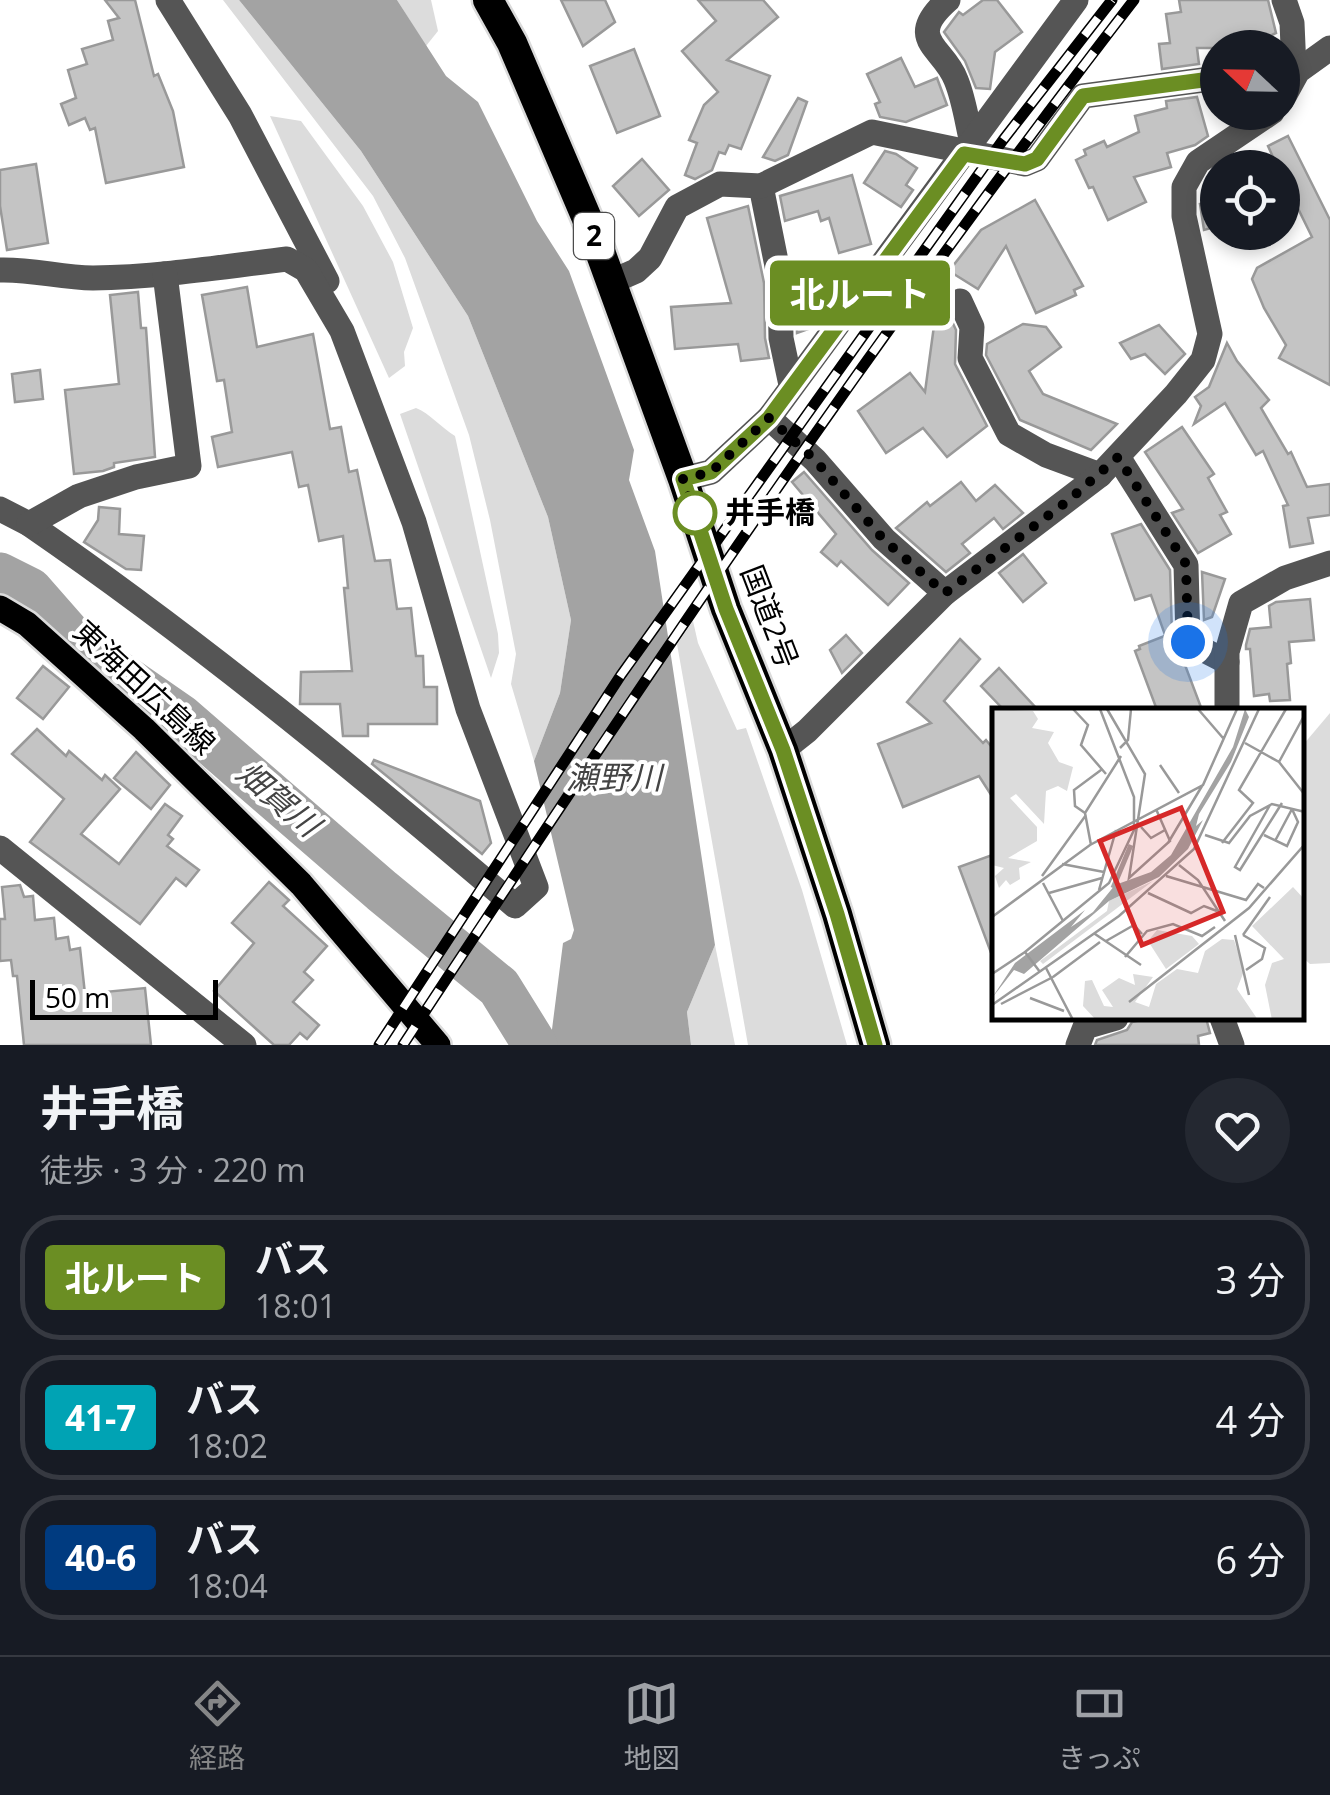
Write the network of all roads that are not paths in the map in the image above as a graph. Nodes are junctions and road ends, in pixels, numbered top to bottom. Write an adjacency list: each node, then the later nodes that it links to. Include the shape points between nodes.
1 (168, 0): 17 (street, via 286,202 328,284)
2 (488, 0): 15 (highway, 国道2号 / 2)
3 (948, 0): 11 (street, via 927,34 956,77)
4 (1076, 0): 11 (street)
5 (1284, 0): 6 (street)
6 (1292, 30)
7 (1330, 48): 8 (street)
8 (1300, 65)
9 (1200, 80): 11 (street, via 1083,96 1037,159 1025,164)
10 (1245, 130): 20 (street, via 1198,162 1184,187 1184,216 1210,334 1204,360)
11 (968, 148): 12 (street, via 872,132); 18 (street)
12 (761, 186): 15 (street, via 720,184 677,207 650,258); 18 (street)
13 (0, 270): 14 (street, via 85,278)
14 (164, 274): 17 (street, via 287,260 306,270); 23 (street, via 189,466 79,496)
15 (611, 282): 21 (highway, 国道2号 / 2)
16 (960, 301): 20 (street, via 972,327 970,358 1010,434 1034,449)
17 (333, 315): 23 (street, via 414,522 468,709 536,887 516,906 190,639)
18 (791, 385): 19 (street)
19 (769, 418): 21 (street, via 711,472); 25 (street, via 884,540)
20 (1109, 466): 25 (street); 27 (street, via 1186,564 1188,642)
21 (683, 479): 29 (highway, 国道2号 / 2)
22 (0, 509): 23 (street)
23 (29, 524)
24 (1330, 563): 27 (street, via 1242,603)
25 (945, 593): 29 (street)
26 (0, 608): 34 (main road, 東海田広島線, via 27,624 144,729 301,884)
27 (1227, 662): 28 (street)
28 (1227, 708)
29 (783, 750): 36 (highway, 国道2号 / 2)
30 (0, 848): 35 (street)
31 (1108, 1020): 37 (street, via 1086,1026)
32 (1219, 1020): 38 (street)
33 (1220, 1020): 39 (street)
34 (427, 1040)
35 (244, 1045)
36 (874, 1045)
37 (1078, 1045)
38 (1218, 1045)
39 (1232, 1045)

